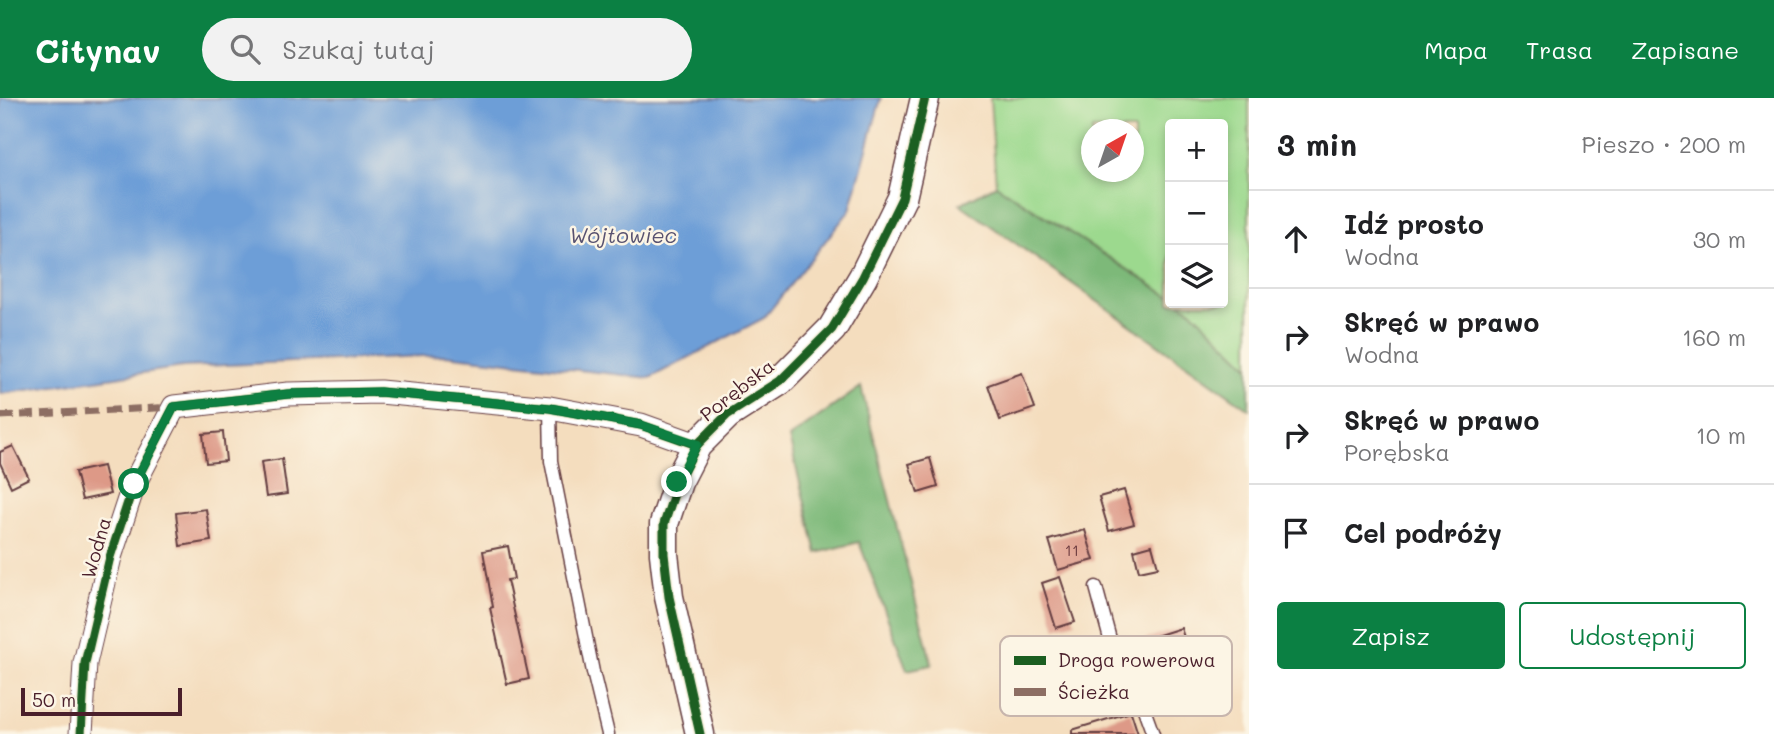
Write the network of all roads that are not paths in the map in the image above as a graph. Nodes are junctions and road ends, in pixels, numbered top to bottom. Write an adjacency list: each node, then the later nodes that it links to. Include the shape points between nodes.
1 (925, 98): 3 (street, Porębska, via 902,198 832,329 780,381 727,415)
2 (550, 408): 3 (street, Wodna, via 641,425); 7 (street, Wodna, via 380,392 288,394 174,407 134,484 110,557 85,663); 8 (lane, via 551,461)
3 (697, 444): 9 (street, Porębska, via 677,482 664,534 669,597)
4 (1096, 587): 5 (lane)
5 (1109, 636)
6 (1146, 716): 10 (lane)
7 (81, 734)
8 (608, 734)
9 (700, 734)
10 (1153, 734)

